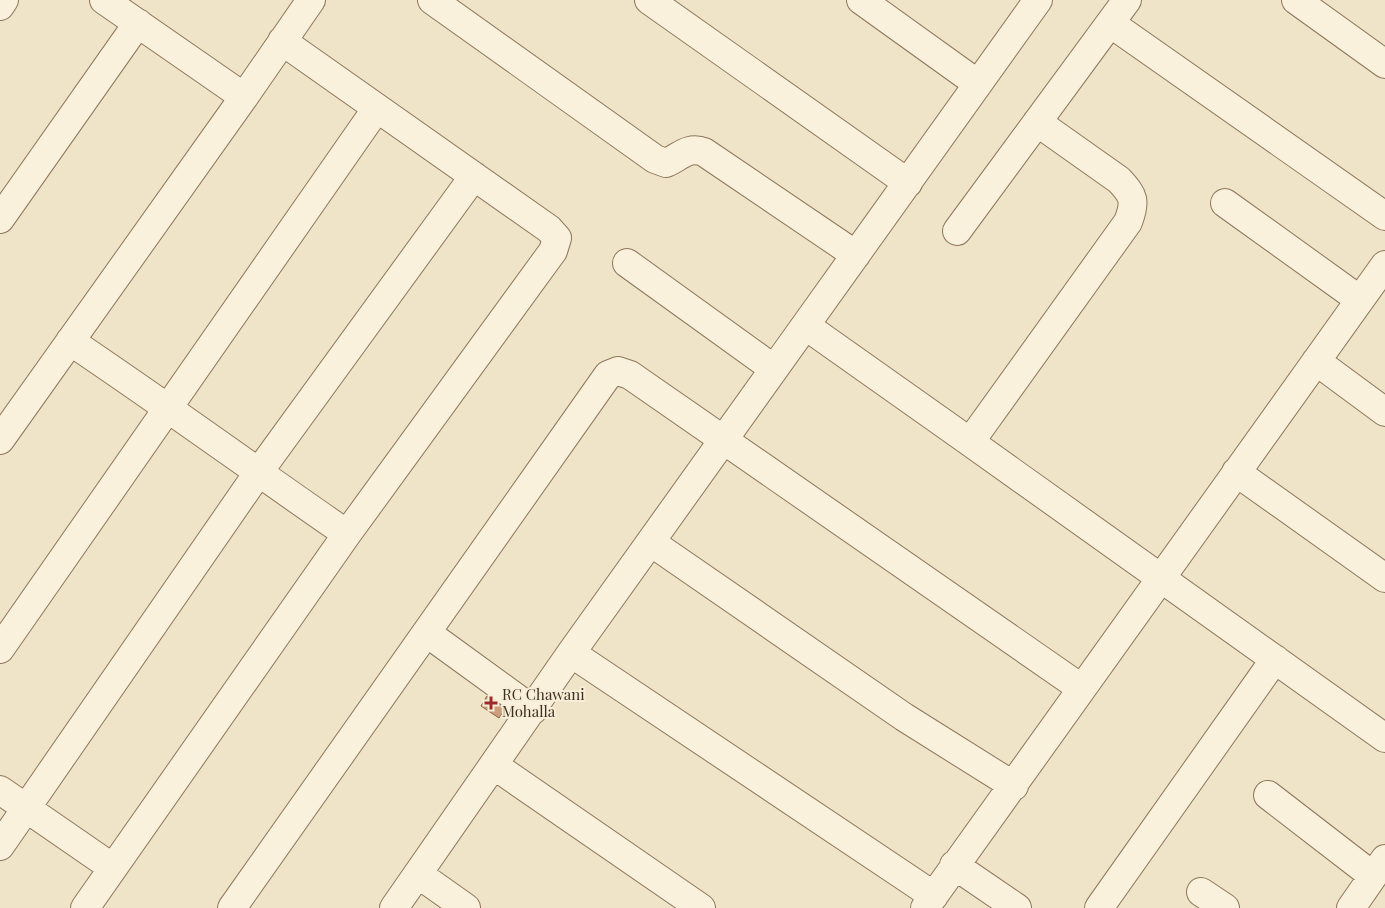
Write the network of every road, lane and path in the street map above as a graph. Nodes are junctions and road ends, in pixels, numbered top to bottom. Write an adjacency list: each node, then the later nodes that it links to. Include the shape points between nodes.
1 (4, 0): 10 (street)
2 (104, 0): 11 (street)
3 (311, 0): 13 (street)
4 (432, 0): 25 (street, via 655,159 666,163 684,151 695,149 704,152)
5 (650, 0): 20 (street)
6 (861, 0): 15 (street)
7 (1038, 0): 15 (street)
8 (1127, 0): 12 (street)
9 (1296, 0): 14 (street)
10 (0, 6)
11 (138, 23): 16 (street); 23 (street)
12 (1110, 23): 18 (street); 22 (street)
13 (282, 41): 16 (street); 17 (street)
14 (1385, 64)
15 (978, 84): 20 (street)
16 (244, 97): 30 (street)
17 (377, 108): 19 (street); 33 (street)
18 (1037, 122): 24 (street); 37 (street, via 1119,180 1130,192 1134,206 1128,222)
19 (474, 176): 39 (street); 40 (street, via 549,229 557,238 553,251)
20 (908, 183): 25 (street)
21 (1225, 203): 28 (street)
22 (1385, 216)
23 (0, 219)
24 (957, 231)
25 (856, 255): 29 (street)
26 (627, 263): 32 (street)
27 (1385, 265): 28 (street)
28 (1360, 300): 31 (street)
29 (806, 326): 32 (street); 37 (street)
30 (70, 342): 33 (street); 35 (street)
31 (1316, 361): 34 (street); 38 (street)
32 (774, 369): 36 (street)
33 (169, 408): 39 (street); 45 (street)
34 (1385, 412)
35 (0, 440)
36 (725, 440): 41 (street); 44 (street, via 630,376 618,371 608,375); 48 (street)
37 (970, 442): 43 (street)
38 (1236, 472): 42 (street); 43 (street)
39 (258, 473): 40 (street); 55 (street)
40 (347, 534): 59 (street)
41 (652, 543): 46 (street); 52 (street, via 904,716)
42 (1385, 578)
43 (1159, 579): 47 (street); 48 (street)
44 (427, 633): 49 (street); 64 (street)
45 (0, 649)
46 (571, 653): 49 (street); 62 (street)
47 (1274, 659): 50 (street); 69 (street)
48 (1081, 688): 52 (street)
49 (533, 710): 51 (street)
50 (1385, 738)
51 (495, 766): 60 (street); 67 (street)
52 (1014, 786): 57 (street)
53 (0, 790): 55 (street)
54 (1268, 795): 58 (street)
55 (26, 809): 56 (street); 59 (street)
56 (0, 846)
57 (954, 865): 62 (street); 68 (street)
58 (1379, 867): 71 (street)
59 (113, 868): 63 (street)
60 (418, 874): 65 (street); 66 (street)
61 (1202, 892): 70 (street)
62 (929, 902)
63 (85, 908)
64 (232, 908)
65 (394, 908)
66 (466, 908)
67 (701, 908)
68 (1017, 908)
69 (1099, 908)
70 (1225, 908)
71 (1351, 908)

